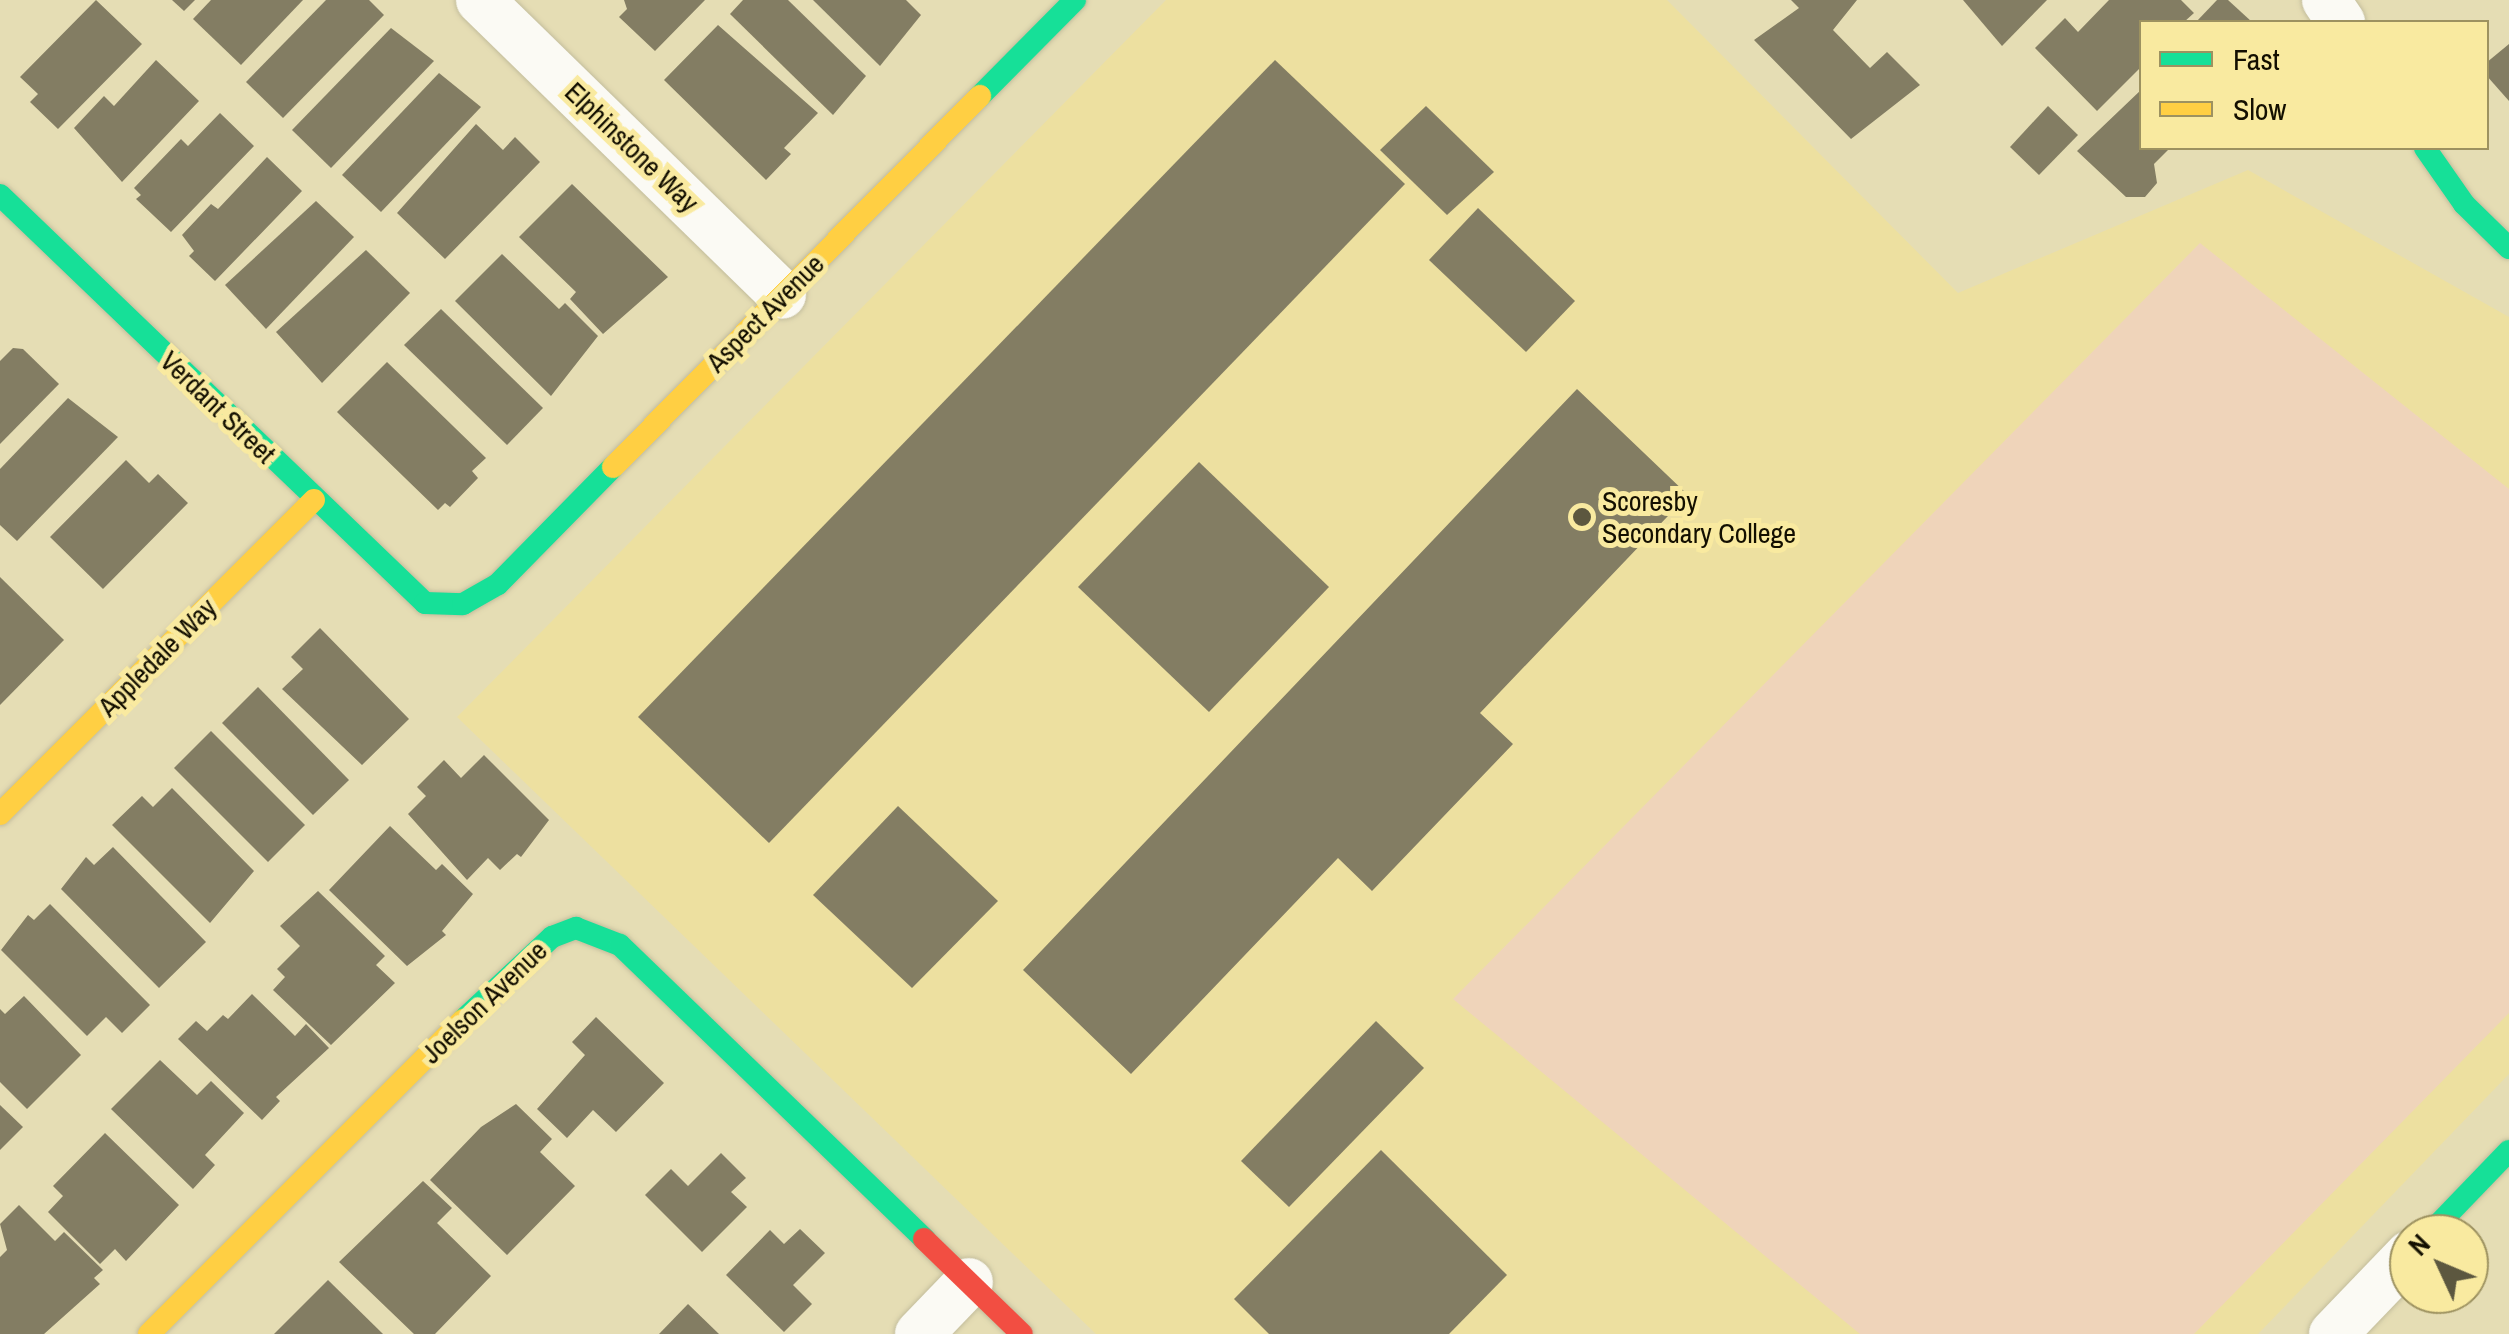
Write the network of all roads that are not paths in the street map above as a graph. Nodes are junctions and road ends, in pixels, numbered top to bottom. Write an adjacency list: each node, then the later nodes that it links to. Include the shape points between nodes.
1 (480, 0): 6 (street, Elphinstone Way)
2 (1075, 0): 6 (street, Aspect Avenue)
3 (2426, 150): 5 (street, via 2464,204)
4 (0, 195): 7 (street, Verdant Street)
5 (2509, 248)
6 (782, 295): 8 (street, Aspect Avenue, via 498,584 470,603)
7 (314, 500): 8 (street, Verdant Street, via 406,589); 9 (street, Appledale Way)
8 (444, 606)
9 (0, 814)
10 (2509, 1151): 11 (street)
11 (2448, 1214)
12 (2389, 1275): 17 (street)
13 (969, 1282): 14 (street, Joelson Avenue, via 620,945 576,928 538,946); 15 (street); 16 (street, Joelson Avenue)
14 (148, 1334)
15 (919, 1334)
16 (1022, 1334)
17 (2332, 1334)

